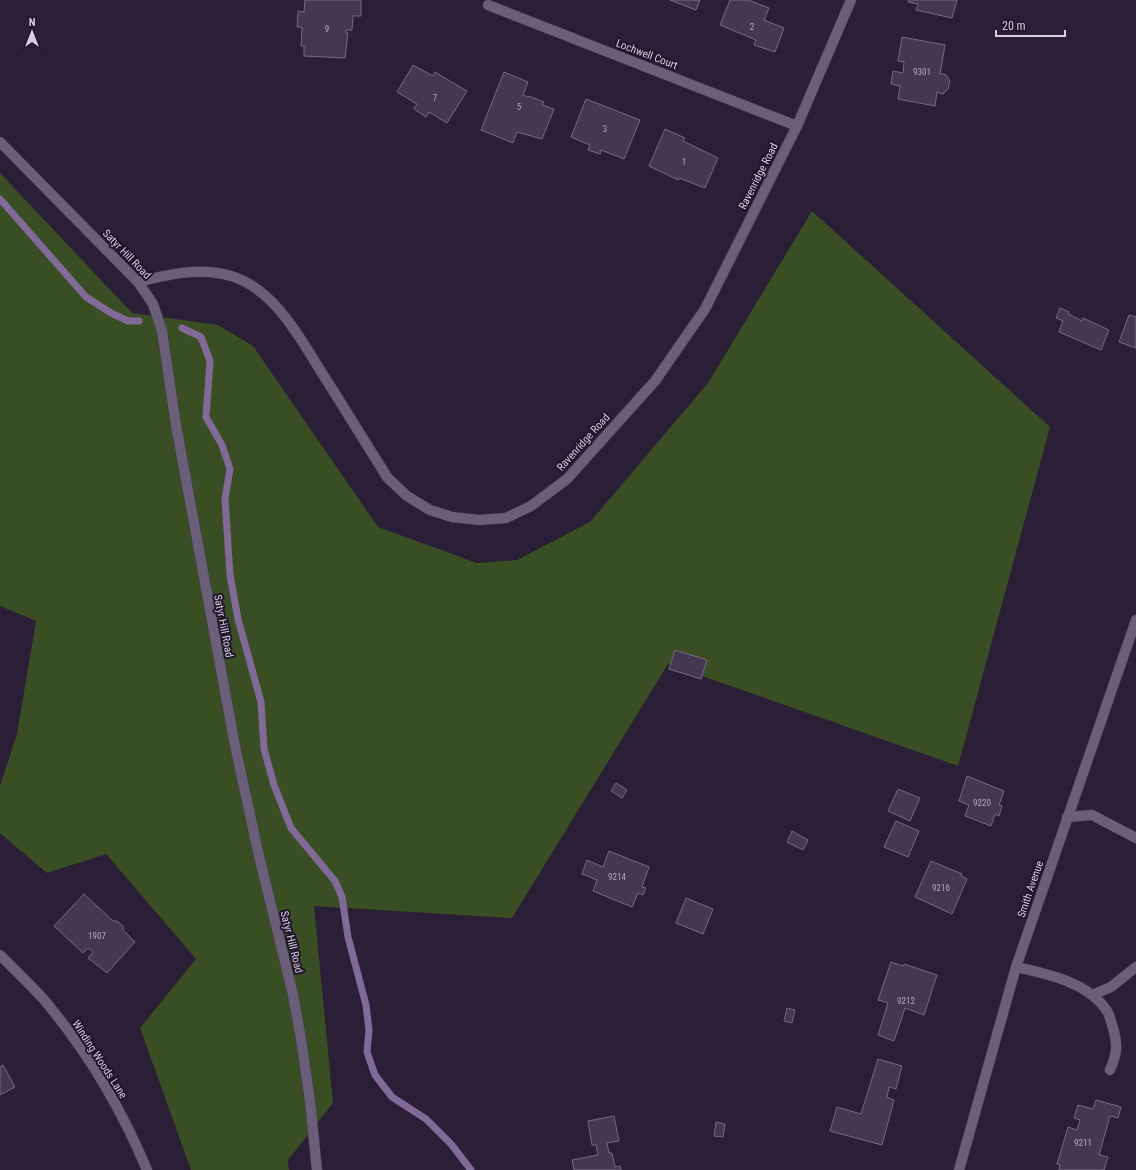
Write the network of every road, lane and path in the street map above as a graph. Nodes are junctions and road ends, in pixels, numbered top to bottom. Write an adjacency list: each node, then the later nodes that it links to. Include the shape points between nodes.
1 (852, 0): 3 (street, Ravenridge Road)
2 (488, 5): 3 (street, Lochwell Court)
3 (797, 126): 5 (street, Ravenridge Road, via 705,309 655,381 567,479 531,506 506,518 452,518 430,510 407,496 387,477 296,333 276,308 255,288 231,276 204,271 173,273)
4 (0, 142): 5 (street, Satyr Hill Road)
5 (138, 282): 15 (street, Satyr Hill Road, via 157,314 162,331 176,425 235,746 293,995)
6 (1136, 620): 7 (street, Smith Avenue)
7 (1067, 817): 8 (street, via 1092,815); 10 (street, Smith Avenue)
8 (1136, 838)
9 (0, 955): 14 (street, Winding Woods Lane, via 44,1000 76,1040 106,1087)
10 (1016, 967): 12 (street, via 1073,984); 16 (street, Smith Avenue)
11 (1136, 967): 12 (street, via 1111,987)
12 (1092, 995): 13 (street, via 1108,1012 1115,1036 1116,1055)
13 (1110, 1070)
14 (147, 1170)
15 (317, 1170)
16 (959, 1170)

